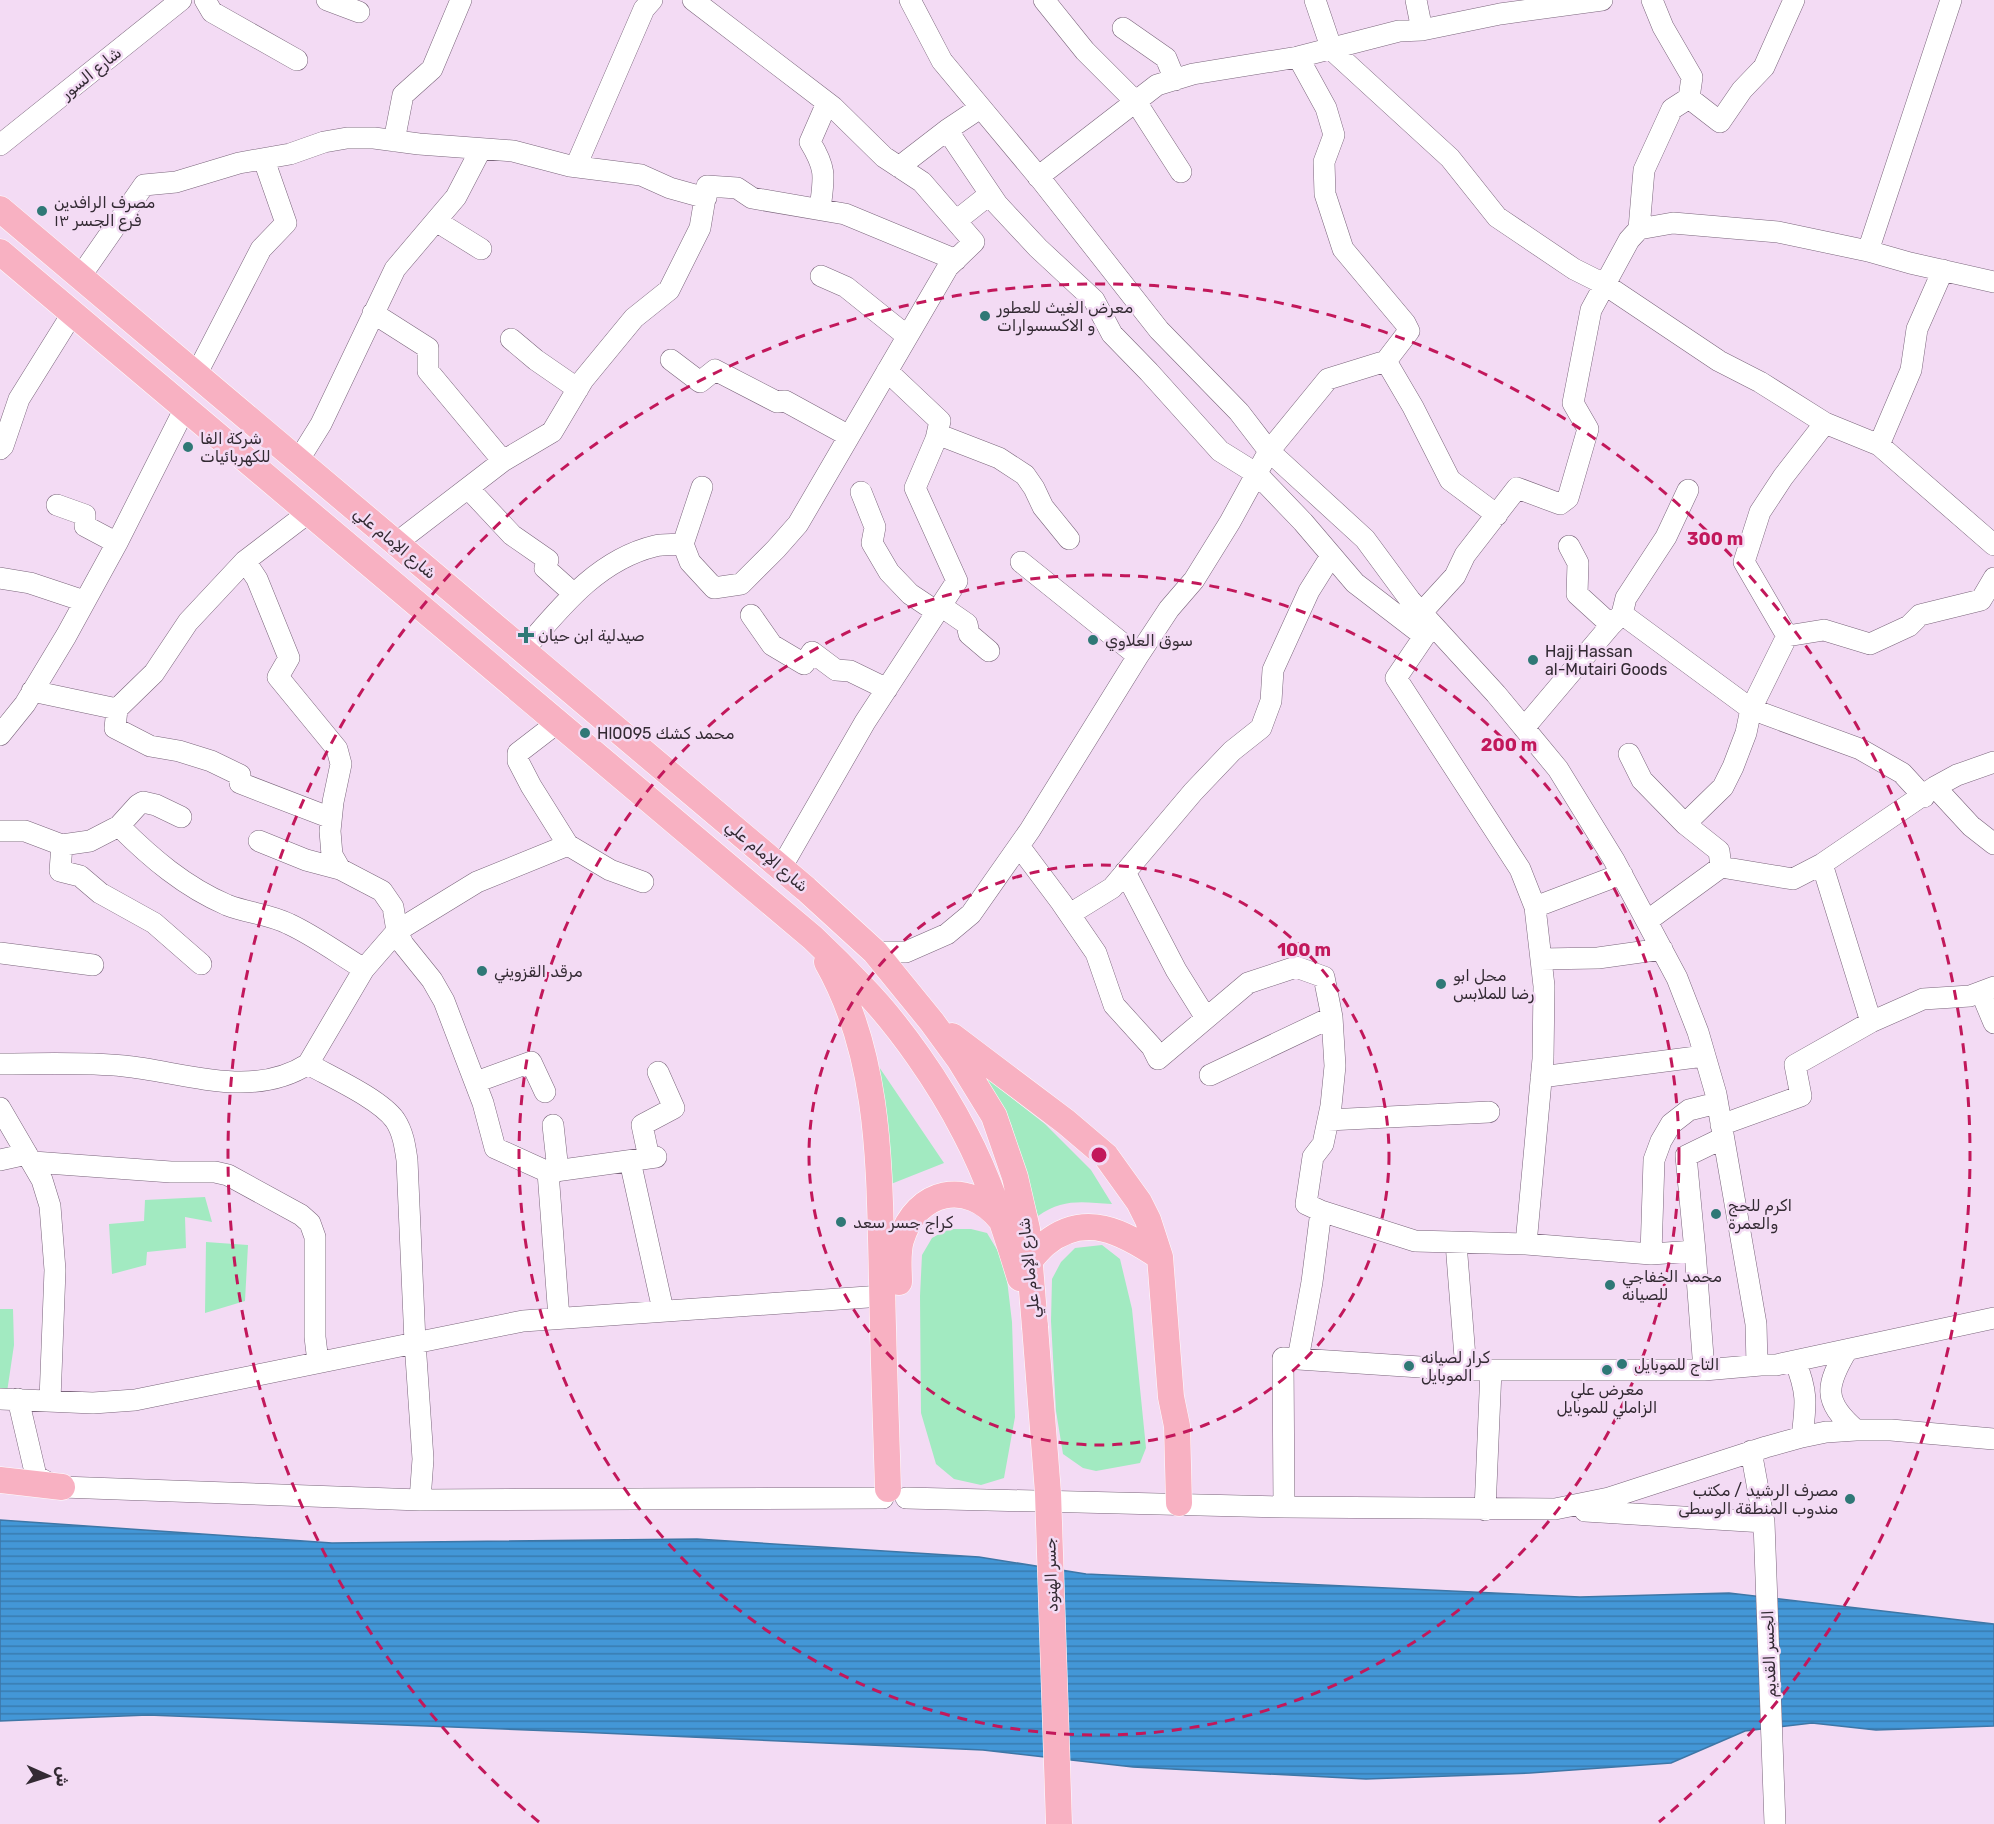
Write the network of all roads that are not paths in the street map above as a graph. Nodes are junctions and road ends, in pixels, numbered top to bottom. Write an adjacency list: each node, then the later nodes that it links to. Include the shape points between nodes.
1 (181, 0): 29 (street, شارع السور)
2 (205, 0): 21 (street, via 212,12)
3 (327, 0): 16 (street)
4 (461, 0): 28 (street, via 432,69 403,95)
5 (652, 0): 32 (street, via 644,9)
6 (693, 0): 25 (street)
7 (1044, 0): 24 (street, via 1085,51)
8 (1315, 0): 19 (street)
9 (1416, 0): 18 (street)
10 (1602, 0): 15 (street)
11 (1652, 0): 23 (street, via 1692,77)
12 (1794, 0): 23 (street, via 1764,67 1720,122)
13 (1951, 0): 44 (street)
14 (916, 2): 26 (street, via 942,61)
15 (1552, 4): 18 (street)
16 (359, 12)
17 (1123, 28): 22 (street, via 1166,58)
18 (1422, 30): 19 (street, via 1399,32)
19 (1332, 50): 20 (street); 51 (street, via 1450,158 1497,217)
20 (1298, 57): 22 (street); 57 (street, via 1326,108 1334,135 1324,162 1325,194 1342,249 1409,331)
21 (297, 60)
22 (1176, 80): 24 (street, via 1157,85)
23 (1689, 98): 42 (street, via 1672,109 1644,170)
24 (1136, 102): 34 (street); 35 (street)
25 (827, 103): 33 (street, via 884,158); 39 (street, via 810,142 825,172)
26 (980, 108): 27 (street); 35 (street)
27 (947, 130): 33 (street); 36 (street)
28 (394, 141): 30 (street); 31 (street, via 347,138)
29 (0, 146)
30 (481, 149): 32 (street, via 513,151); 40 (street, via 456,197)
31 (264, 160): 49 (street, via 238,163 176,182 144,185); 59 (street, via 286,223 261,249)
32 (576, 166): 37 (street, via 641,175)
33 (899, 167): 41 (street, via 922,182)
34 (1181, 172)
35 (1038, 177): 67 (street, via 1159,330 1239,411)
36 (990, 194): 41 (street); 70 (street, via 1038,248 1094,300 1112,334 1220,451)
37 (706, 198): 39 (street, via 708,186 737,188 752,198); 60 (street, via 700,228 669,290 634,318)
38 (0, 209): 49 (main road, شارع الإمام علي)
39 (820, 209): 46 (street, via 844,214)
40 (436, 221): 43 (street); 52 (street, via 395,269)
41 (956, 221): 46 (street, via 974,242)
42 (1639, 229): 44 (street, via 1673,223 1744,228); 51 (street)
43 (481, 249)
44 (1868, 250): 47 (street)
45 (0, 252): 53 (main road, شارع الإمام علي)
46 (956, 260): 54 (street, via 948,267)
47 (1943, 270): 50 (street); 65 (street, via 1917,329 1911,370)
48 (821, 276): 54 (street, via 846,287)
49 (80, 277): 59 (main road, شارع الإمام علي)
50 (1994, 282)
51 (1604, 284): 62 (street, via 1719,361); 77 (street, via 1591,309 1573,403 1588,429 1568,498 1560,504 1517,488)
52 (373, 313): 68 (street, via 321,423); 69 (street, via 428,348 428,371)
53 (72, 314): 61 (main road, شارع الإمام علي); 66 (street, via 19,399)
54 (908, 336): 58 (street)
55 (511, 339): 60 (street)
56 (671, 360): 64 (street, via 700,382 715,370 777,402 785,401)
57 (1386, 361): 67 (street, via 1328,379); 77 (street, via 1450,480)
58 (887, 371): 63 (street, via 940,421); 64 (street)
59 (195, 375): 68 (main road, شارع الإمام علي)
60 (578, 389): 69 (street, via 552,432)
61 (185, 408): 76 (main road, شارع الإمام علي); 79 (street)
62 (1825, 423): 65 (street); 95 (street, via 1760,512 1744,562)
63 (937, 434): 78 (street, via 999,458 1024,475 1042,507); 91 (street, via 915,488 957,581)
64 (849, 436): 81 (street, via 798,524 741,584 714,588 690,562)
65 (1879, 445): 82 (street)
66 (0, 449)
67 (1269, 451): 70 (street); 94 (street, via 1365,539)
68 (298, 461): 80 (main road, شارع الإمام علي)
69 (503, 461): 72 (street)
70 (1257, 474): 84 (street); 98 (street, via 1194,580)
71 (702, 487): 81 (street)
72 (468, 488): 80 (street); 89 (street, via 512,535 548,560 545,568)
73 (1688, 490): 93 (street, via 1666,537)
74 (861, 492): 91 (street, via 875,527 872,543 889,572 910,594)
75 (57, 505): 79 (street, via 85,515 85,526)
76 (308, 513): 85 (street); 103 (main road, شارع الإمام علي)
77 (1497, 515): 94 (street, via 1466,555)
78 (1069, 539)
79 (117, 543): 90 (street)
80 (395, 544): 96 (main road, شارع الإمام علي)
81 (682, 544): 89 (street, via 656,546 604,567)
82 (1994, 545)
83 (1569, 546): 93 (street, via 1578,563 1577,594)
84 (1331, 556): 94 (street, via 1355,583); 123 (street, via 1308,591 1273,670 1271,700 1261,728 1232,751 1193,792)
85 (245, 561): 102 (street, via 188,622 154,673); 110 (street, via 257,579 289,658 278,677 337,749 341,764)
86 (1021, 562): 98 (street)
87 (0, 578): 90 (street, via 30,583)
88 (1993, 582): 95 (street, via 1981,600 1920,615 1909,626 1870,644 1824,630)
89 (574, 594): 96 (street)
90 (84, 602): 100 (street)
91 (939, 609): 97 (street, via 967,624 969,634); 99 (street)
92 (751, 615): 99 (street, via 772,645 804,663 812,652 837,670 850,671)
93 (1616, 620): 101 (street); 104 (street)
94 (1426, 624): 104 (street); 127 (street, via 1396,678 1521,869)
95 (1787, 636): 101 (street)
96 (523, 651): 121 (main road, شارع الإمام علي)
97 (989, 651)
98 (1138, 656): 118 (street)
99 (887, 689): 121 (street)
100 (32, 691): 102 (street); 105 (street)
101 (1751, 709): 108 (street, via 1860,749); 111 (street, via 1746,733 1723,787)
102 (117, 710): 110 (street, via 115,729 150,746 211,761 240,776 240,783)
103 (557, 723): 115 (street, via 518,753 518,760); 131 (main road, شارع الإمام علي)
104 (1524, 728): 124 (street, via 1558,769)
105 (0, 735)
106 (1629, 754): 111 (street, via 1642,780)
107 (1994, 762): 108 (street, via 1957,775)
108 (1930, 792): 116 (street); 119 (street)
109 (181, 817): 112 (street, via 143,802)
110 (332, 819): 122 (street, via 332,855)
111 (1685, 824): 120 (street, via 1719,851)
112 (119, 826): 117 (street, via 90,841); 138 (street, via 148,855 191,887 230,906 289,924)
113 (0, 831): 117 (street, via 25,831)
114 (259, 842): 122 (street)
115 (568, 844): 125 (street, via 610,870); 130 (street, via 477,882)
116 (1994, 844)
117 (62, 845): 136 (street, via 60,871 80,876 100,893 154,923)
118 (1019, 846): 128 (street); 133 (street, via 971,914 947,934 906,952)
119 (1822, 864): 120 (street, via 1792,879); 143 (street)
120 (1721, 867): 129 (street)
121 (781, 868): 126 (main road, شارع الإمام علي)
122 (340, 869): 130 (street, via 382,891 393,907)
123 (1125, 872): 128 (street, via 1112,888); 141 (street)
124 (1622, 874): 127 (street); 129 (street)
125 (643, 882)
126 (825, 905): 131 (main road); 133 (main road, شارع الإمام علي)
127 (1535, 907): 135 (street)
128 (1070, 914): 141 (street, via 1096,952 1114,1005 1158,1059)
129 (1647, 921): 132 (street)
130 (397, 932): 138 (street); 151 (street, via 444,1001)
131 (808, 934): 164 (main road, شارع الإمام علي, via 864,988 932,1077 966,1133); 171 (main road, via 840,985 865,1066 877,1134)
132 (1662, 949): 135 (street, via 1598,958); 145 (street, via 1677,978)
133 (875, 952): 142 (main road, شارع الإمام علي)
134 (0, 953): 137 (street)
135 (1540, 959): 150 (street, via 1544,986)
136 (201, 964)
137 (93, 965)
138 (364, 969): 147 (street)
139 (1988, 989): 143 (street, via 1970,996 1923,999); 144 (street)
140 (1332, 1017): 141 (street, via 1324,977 1296,967 1248,983); 149 (street); 156 (street, via 1335,1066)
141 (1206, 1018)
142 (932, 1022): 169 (main road, via 1106,1156 1139,1202); 170 (main road, شارع الإمام علي, via 994,1116 1015,1177 1027,1229)
143 (1870, 1022): 158 (street, via 1795,1065 1801,1096)
144 (1994, 1023)
145 (1704, 1056): 150 (street); 153 (street)
146 (0, 1064): 147 (street, via 126,1066 247,1082 293,1074)
147 (308, 1064): 176 (street, via 377,1104 395,1119 403,1135)
148 (658, 1072): 160 (street, via 674,1108 642,1125)
149 (1210, 1075)
150 (1541, 1077): 166 (street)
151 (476, 1082): 152 (street, via 531,1062); 162 (street, via 495,1148)
152 (545, 1092)
153 (1717, 1103): 158 (street); 168 (street, via 1689,1110 1671,1124 1661,1141 1654,1160)
154 (0, 1108): 159 (street)
155 (1489, 1112): 156 (street)
156 (1328, 1120): 163 (street, via 1323,1144 1313,1157)
157 (553, 1125): 162 (street)
158 (1722, 1132): 167 (street, via 1686,1156); 181 (street, via 1756,1324)
159 (30, 1158): 161 (street); 180 (street, via 148,1171 215,1172 228,1175 301,1215 310,1223 315,1237); 186 (street, via 50,1206 54,1270)
160 (645, 1159): 162 (street); 172 (street)
161 (0, 1160)
162 (553, 1172): 173 (street)
163 (1314, 1208): 165 (street, via 1415,1241); 178 (street, via 1312,1282)
164 (1003, 1223): 175 (main road, شارع الإمام علي); 193 (main road, via 971,1196 945,1195 916,1211 901,1239)
165 (1456, 1243): 166 (street); 182 (street)
166 (1526, 1244): 168 (street)
167 (1695, 1251): 168 (street); 184 (street)
168 (1651, 1254)
169 (1160, 1257): 170 (main road, via 1112,1229 1088,1227 1065,1232 1045,1244); 195 (main road, via 1171,1397 1177,1426)
170 (1029, 1261): 175 (main road, شارع الإمام علي)
171 (882, 1296): 172 (street); 193 (main road)
172 (663, 1310): 173 (street)
173 (559, 1318): 176 (street)
174 (1994, 1318): 177 (street)
175 (1035, 1327): 200 (main road, جسر الهنود, bridge, via 1048,1493)
176 (415, 1342): 180 (street); 194 (street, via 423,1459)
177 (1847, 1350): 179 (street); 187 (street, via 1833,1374 1830,1396 1840,1416)
178 (1298, 1359): 182 (street); 196 (street, via 1283,1358)
179 (1795, 1361): 181 (street); 188 (street, via 1806,1398)
180 (318, 1362): 186 (street, via 135,1400)
181 (1757, 1365): 184 (street)
182 (1466, 1370): 183 (street)
183 (1491, 1370): 184 (street); 198 (street)
184 (1704, 1370)
185 (9, 1399): 186 (street); 192 (street, via 36,1476)
186 (50, 1400)
187 (1856, 1430): 188 (street); 189 (street)
188 (1802, 1437): 190 (street)
189 (1994, 1439)
190 (1751, 1452): 197 (street, via 1609,1498); 199 (street, الجسر القديم)
191 (0, 1480): 192 (main road)
192 (62, 1487): 194 (street)
193 (895, 1494): 194 (street); 195 (street)
194 (420, 1500)
195 (1172, 1503): 196 (street)
196 (1284, 1506): 198 (street)
197 (1555, 1509): 198 (street); 199 (street)
198 (1485, 1510)
199 (1764, 1522): 201 (street, الجسر القديم)
200 (1059, 1824)
201 (1775, 1824)

